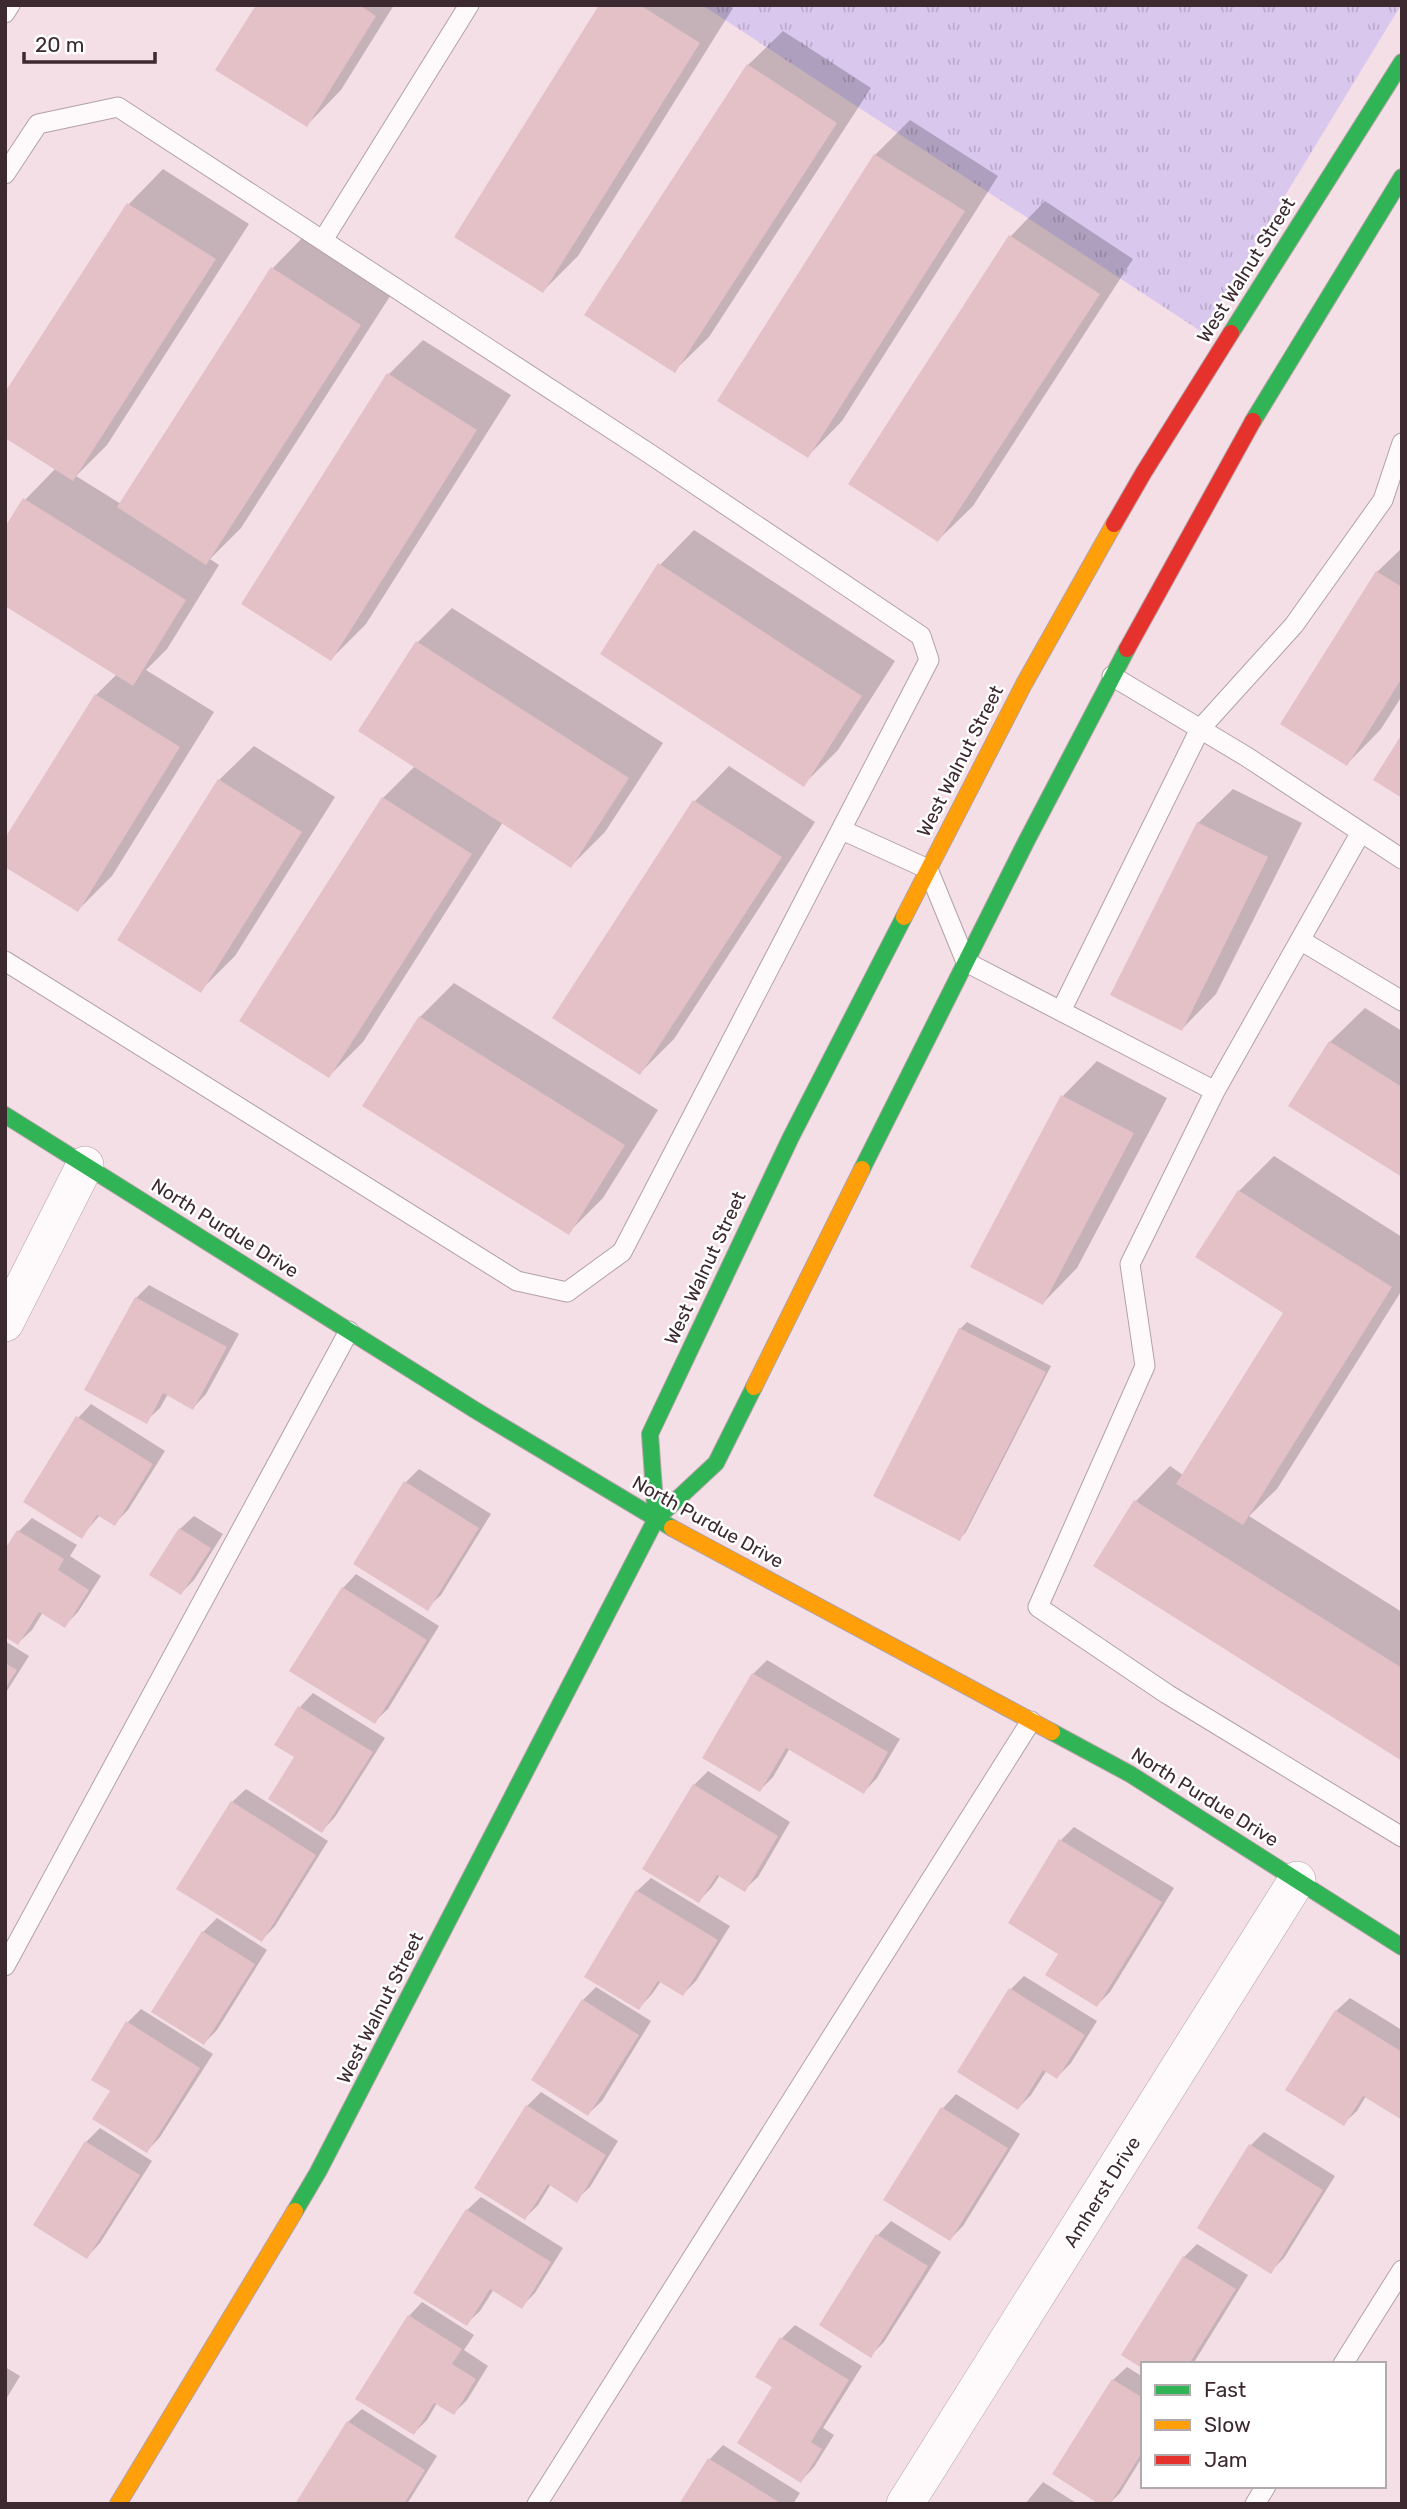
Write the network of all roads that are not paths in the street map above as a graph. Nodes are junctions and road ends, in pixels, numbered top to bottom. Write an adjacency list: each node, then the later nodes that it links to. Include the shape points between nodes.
1 (10, 5): 3 (lane)
2 (469, 5): 7 (lane)
3 (5, 12)
4 (1402, 62): 14 (main road, West Walnut Street, via 1144,472 1024,684)
5 (5, 174): 7 (lane, via 38,124 118,107)
6 (1401, 179): 9 (main road, West Walnut Street, via 1225,469)
7 (323, 240): 11 (lane, via 921,636 929,660)
8 (1402, 443): 10 (lane, via 1383,500 1294,625)
9 (1112, 676): 10 (lane); 17 (main road, West Walnut Street)
10 (1200, 729): 12 (lane); 19 (lane)
11 (842, 830): 14 (lane); 16 (lane, via 622,1252 566,1292 517,1281)
12 (1361, 832): 13 (lane); 15 (lane)
13 (1402, 859)
14 (928, 869): 17 (lane); 25 (main road, West Walnut Street, via 785,1149 650,1434)
15 (1300, 940): 18 (lane); 20 (lane)
16 (5, 961)
17 (966, 962): 19 (lane); 25 (main road, West Walnut Street, via 716,1463)
18 (1402, 1001)
19 (1061, 1011): 20 (lane)
20 (1215, 1091): 27 (lane, via 1130,1264 1145,1366 1038,1607 1167,1694)
21 (5, 1115): 22 (main road, North Purdue Drive)
22 (85, 1165): 23 (street); 24 (main road, North Purdue Drive)
23 (5, 1323)
24 (349, 1331): 25 (main road, North Purdue Drive); 30 (lane)
25 (656, 1519): 26 (main road, North Purdue Drive); 34 (main road, West Walnut Street, via 318,2172)
26 (1031, 1721): 28 (main road, North Purdue Drive, via 1130,1774); 35 (lane)
27 (1402, 1837)
28 (1297, 1880): 29 (main road, North Purdue Drive); 36 (street, Amherst Drive)
29 (1402, 1947)
30 (5, 1966)
31 (1402, 2270): 32 (lane)
32 (1344, 2362)
33 (1265, 2488): 37 (lane)
34 (118, 2504)
35 (537, 2504)
36 (905, 2504)
37 (1255, 2504)

